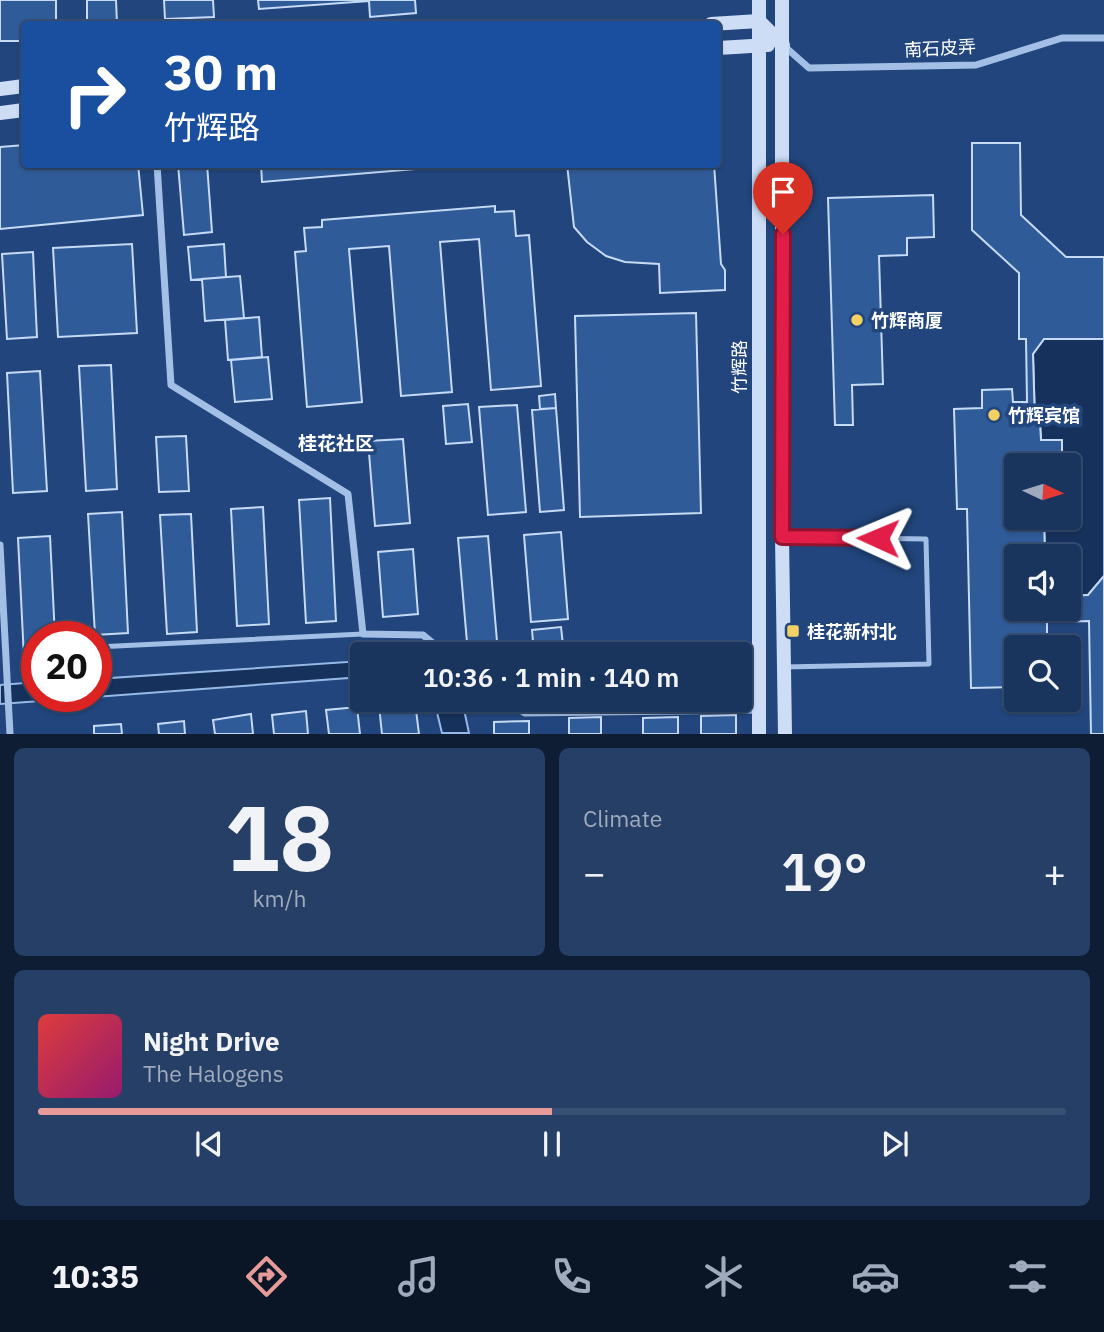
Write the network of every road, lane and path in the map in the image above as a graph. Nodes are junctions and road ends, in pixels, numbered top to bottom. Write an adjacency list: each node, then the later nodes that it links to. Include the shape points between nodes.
1 (759, 0): 3 (main road, 竹辉路)
2 (782, 0): 7 (main road)
3 (759, 21): 4 (main road); 6 (main road, 竹辉路); 7 (main road)
4 (721, 23)
5 (1104, 38): 7 (street, 南石皮弄, via 1062,38 976,65 809,68)
6 (760, 45): 7 (main road); 8 (main road); 21 (main road, 竹辉路)
7 (783, 45): 14 (main road)
8 (721, 48)
9 (21, 86): 10 (main road)
10 (0, 89)
11 (21, 110): 12 (main road)
12 (0, 113)
13 (157, 168): 16 (street, via 171,385 348,494)
14 (782, 537): 19 (main road); 19 (lane, via 926,539 929,664)
15 (0, 545): 24 (street)
16 (363, 634): 17 (street, via 423,635); 18 (lane)
17 (431, 642)
18 (112, 646)
19 (784, 667): 26 (main road)
20 (752, 710): 21 (street)
21 (759, 710): 25 (main road, 竹辉路)
22 (523, 712): 23 (street)
23 (602, 712)
24 (10, 733)
25 (759, 733)
26 (785, 733)

